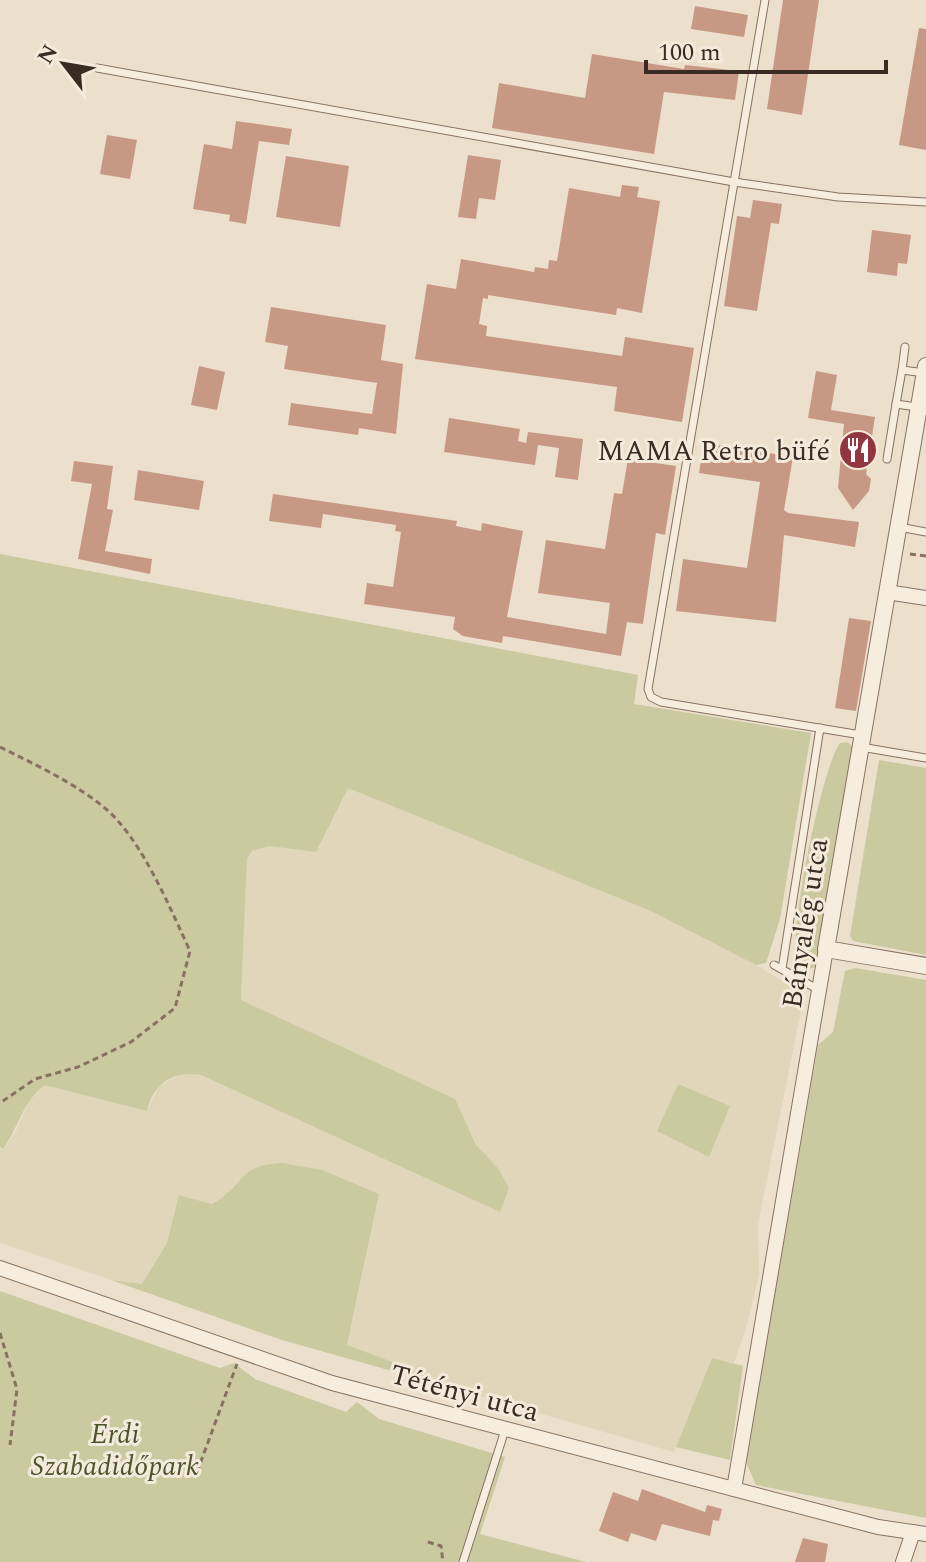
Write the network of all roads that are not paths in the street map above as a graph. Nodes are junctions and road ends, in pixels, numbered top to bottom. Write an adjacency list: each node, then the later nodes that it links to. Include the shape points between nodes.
1 (765, 0): 3 (lane)
2 (97, 68): 3 (lane)
3 (734, 182): 4 (lane, via 838,197); 15 (lane, via 648,689 661,702)
4 (926, 202)
5 (905, 347): 7 (lane)
6 (926, 366): 8 (street, Bányalég utca)
7 (902, 370): 8 (lane); 9 (lane)
8 (923, 390): 9 (lane); 11 (street, Bányalég utca)
9 (896, 404): 10 (lane)
10 (887, 459)
11 (899, 527): 12 (lane); 13 (street, Bányalég utca)
12 (926, 532)
13 (887, 592): 14 (street); 16 (street, Bányalég utca)
14 (926, 598)
15 (820, 728): 16 (lane); 20 (lane, via 778,967)
16 (860, 741): 17 (lane); 18 (street, Bányalég utca)
17 (926, 758)
18 (826, 949): 19 (street); 20 (street, Bányalég utca)
19 (926, 966)
20 (819, 990): 23 (street, Bányalég utca)
21 (0, 1268): 22 (street, Tétényi utca, via 332,1383)
22 (505, 1430): 23 (street, Tétényi utca); 25 (lane)
23 (734, 1489): 24 (street, Tétényi utca)
24 (920, 1533): 26 (street)
25 (463, 1562)
26 (903, 1562)

